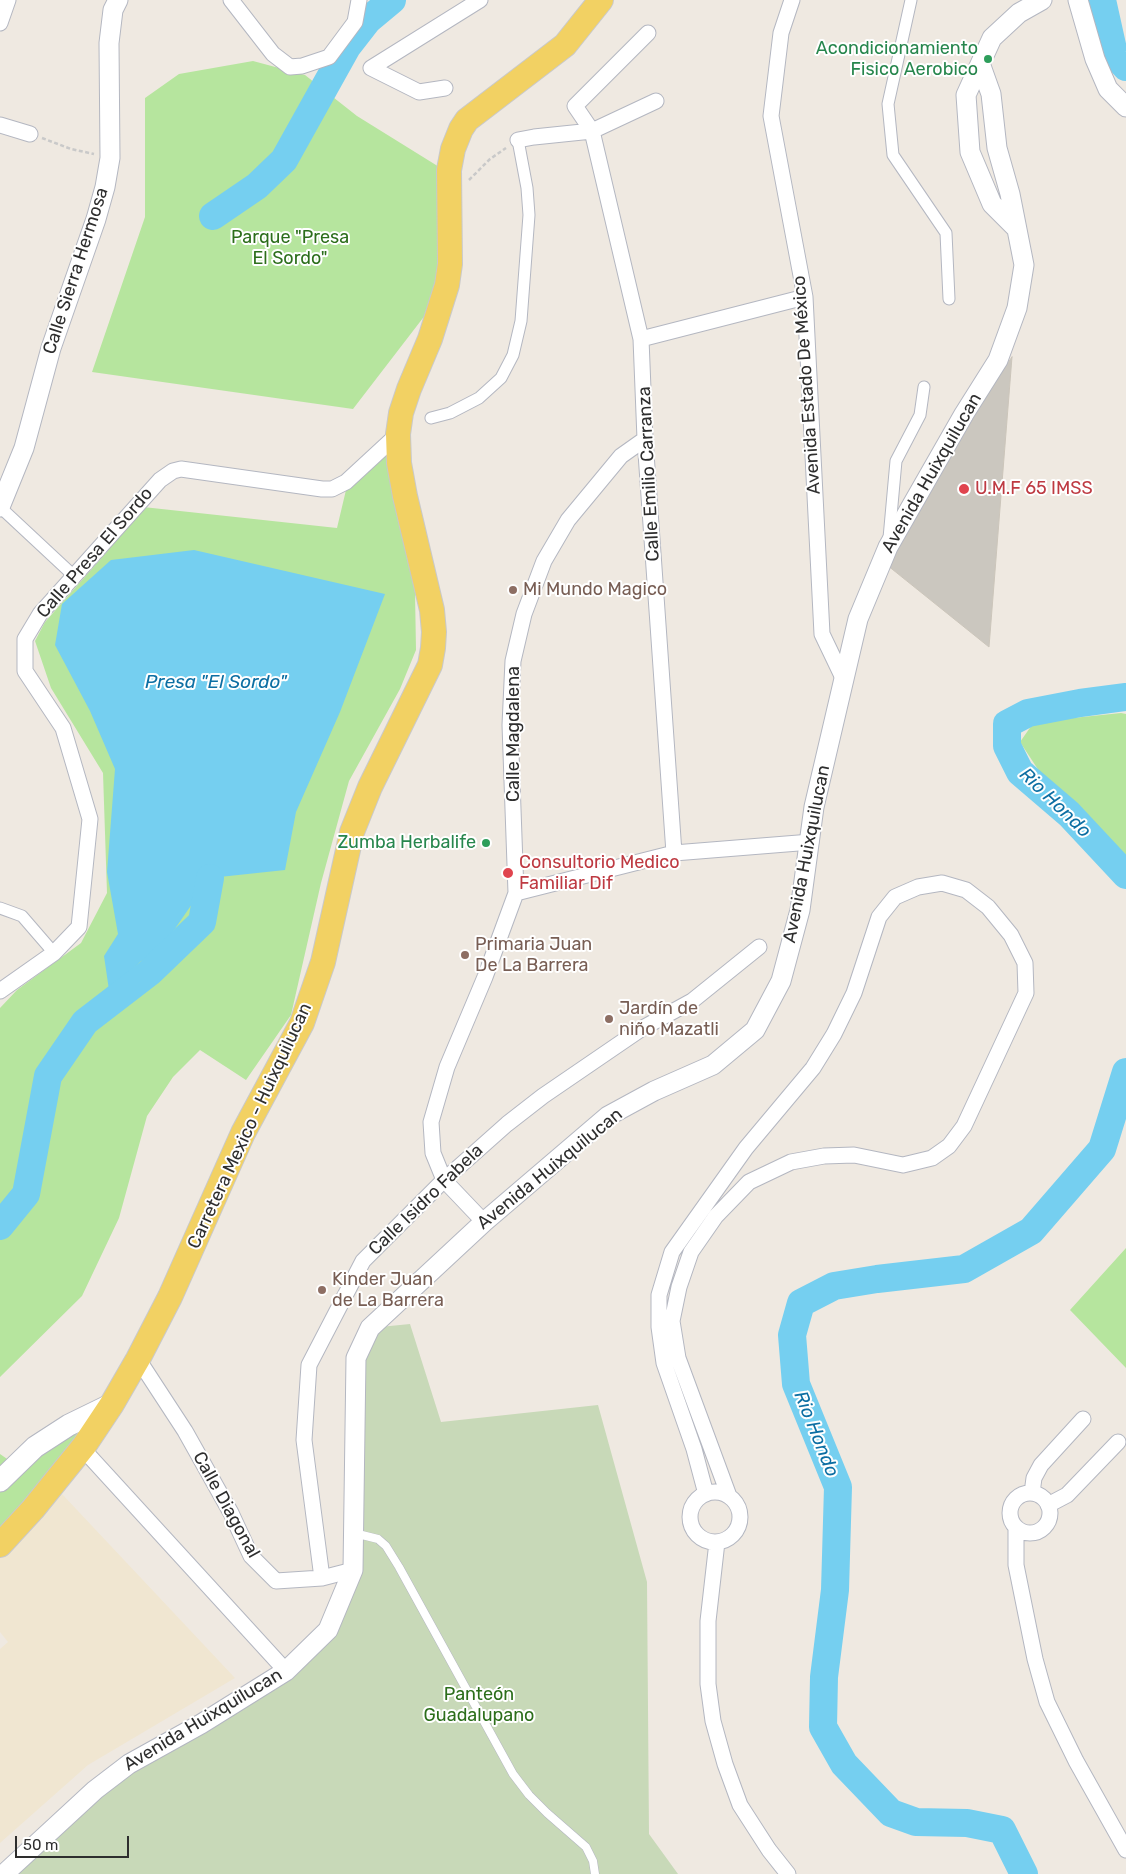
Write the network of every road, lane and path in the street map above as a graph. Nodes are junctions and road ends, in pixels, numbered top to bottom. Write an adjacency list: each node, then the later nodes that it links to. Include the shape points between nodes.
1 (8, 0): 11 (street)
2 (118, 0): 21 (street, Calle Sierra Hermosa, via 113,10 109,43)
3 (231, 0): 4 (street, via 273,54 290,66 302,66 330,57 355,22)
4 (359, 0)
5 (480, 0): 14 (street, via 371,68 420,92)
6 (601, 0): 29 (main road, Carretera Mexico - Huixquilucan, via 565,45 468,120 461,129 449,170 450,264 447,285 430,340 409,389)
7 (792, 0): 24 (street, Avenida Estado De México, via 781,33 771,116)
8 (911, 0): 25 (street, via 888,104 893,155 946,233)
9 (1042, 0): 13 (street, via 1019,12 992,38)
10 (1078, 0): 16 (street, via 1104,81)
11 (0, 23)
12 (648, 33): 18 (street, Calle Emilio Carranza, via 575,106)
13 (981, 66): 23 (street, Avenida Huixquilucan, via 991,94 997,148); 23 (street, via 966,95 970,152 992,204)
14 (445, 88)
15 (656, 101): 18 (street)
16 (1126, 107)
17 (0, 125): 19 (street)
18 (592, 132): 20 (street); 26 (street, Calle Emilio Carranza)
19 (30, 134): 21 (path, via 71,149)
20 (518, 140): 22 (path, via 490,159); 28 (street, via 529,215 521,321 513,355 501,378 479,398 450,414)
21 (110, 158): 31 (street, Calle Sierra Hermosa, via 96,219 51,348 24,448)
22 (465, 184)
23 (1016, 228): 32 (street, Avenida Huixquilucan, via 1024,265 1017,308 998,360)
24 (805, 297): 26 (street); 34 (street, Avenida Estado De México, via 822,634)
25 (949, 299)
26 (641, 339): 30 (street, Calle Emilio Carranza)
27 (924, 387): 32 (street, via 920,415 896,461)
28 (431, 418)
29 (398, 434): 33 (street, Calle Presa El Sordo, via 346,482 332,489 181,469 173,471 160,480); 44 (main road, Carretera Mexico - Huixquilucan, via 404,496 432,610 434,632 430,665 370,787 352,832 323,962 302,1023 243,1133 170,1297)
30 (645, 438): 36 (street, Calle Emilio Carranza); 37 (street, Calle Magdalena, via 622,456 568,520 544,561 524,614 513,661 510,725)
31 (0, 507): 33 (street)
32 (888, 548): 34 (street, Avenida Huixquilucan, via 858,619)
33 (74, 576): 40 (street, Calle Presa El Sordo, via 40,614 24,639 25,671 63,728 90,819 79,927)
34 (844, 680): 35 (street, Avenida Huixquilucan, via 814,807)
35 (811, 842): 36 (street); 43 (street, Avenida Huixquilucan, via 800,910 781,980 755,1030 713,1065 608,1116)
36 (674, 853): 37 (street)
37 (516, 893): 42 (street, via 447,1067 431,1122 433,1153)
38 (0, 908): 40 (street, via 22,916)
39 (759, 947): 42 (street, Calle Isidro Fabela, via 692,1001 641,1029 543,1096)
40 (54, 953): 41 (street, Calle Presa El Sordo)
41 (0, 990)
42 (444, 1180): 43 (street); 59 (street, Calle Isidro Fabela, via 363,1261 310,1365 304,1440)
43 (484, 1222): 55 (street, Avenida Huixquilucan, via 370,1328 356,1358)
44 (138, 1359): 45 (main road, Carretera Mexico - Huixquilucan); 59 (street, Calle Diagonal, via 185,1431 251,1556 276,1581)
45 (112, 1404): 48 (main road, Carretera Mexico - Huixquilucan); 49 (main road, via 41,1443)
46 (1082, 1419): 50 (street, via 1041,1465 1034,1478)
47 (1118, 1442): 53 (street, via 1068,1495)
48 (82, 1448): 57 (main road, Carretera Mexico - Huixquilucan, via 34,1509); 60 (street)
49 (0, 1481)
50 (1032, 1493): 53 (street, via 1045,1499); 54 (street, via 1014,1501 1010,1514)
51 (706, 1494): 52 (street, via 722,1492); 52 (street, via 664,1363 659,1295 672,1252 746,1148 812,1068 854,993 879,917 895,897 918,887 942,883 966,890 988,907 1011,935 1025,963 1026,993 964,1126 949,1146 932,1158 903,1165 854,1154 790,1162 749,1182 716,1216 691,1252 672,1321 678,1358); 56 (street, via 699,1498 691,1511 692,1526 702,1538)
52 (729, 1496): 56 (street, via 739,1507 740,1522 732,1536)
53 (1048, 1505): 54 (street, via 1050,1518 1041,1529 1028,1532)
54 (1016, 1527): 61 (street, via 1016,1565 1047,1702)
55 (353, 1533): 58 (street, Avenida Huixquilucan); 63 (lane, via 378,1540 386,1546 513,1774 547,1813 586,1847)
56 (717, 1542): 64 (street, via 708,1621 708,1684 712,1721 740,1805)
57 (0, 1545)
58 (353, 1570): 59 (street, Calle Diagonal); 60 (street, Avenida Huixquilucan, via 328,1630)
59 (322, 1578)
60 (286, 1671): 62 (street, Avenida Huixquilucan, via 202,1724 129,1764 95,1790)
61 (1126, 1850)
62 (4, 1874)
63 (595, 1874)
64 (788, 1874)

